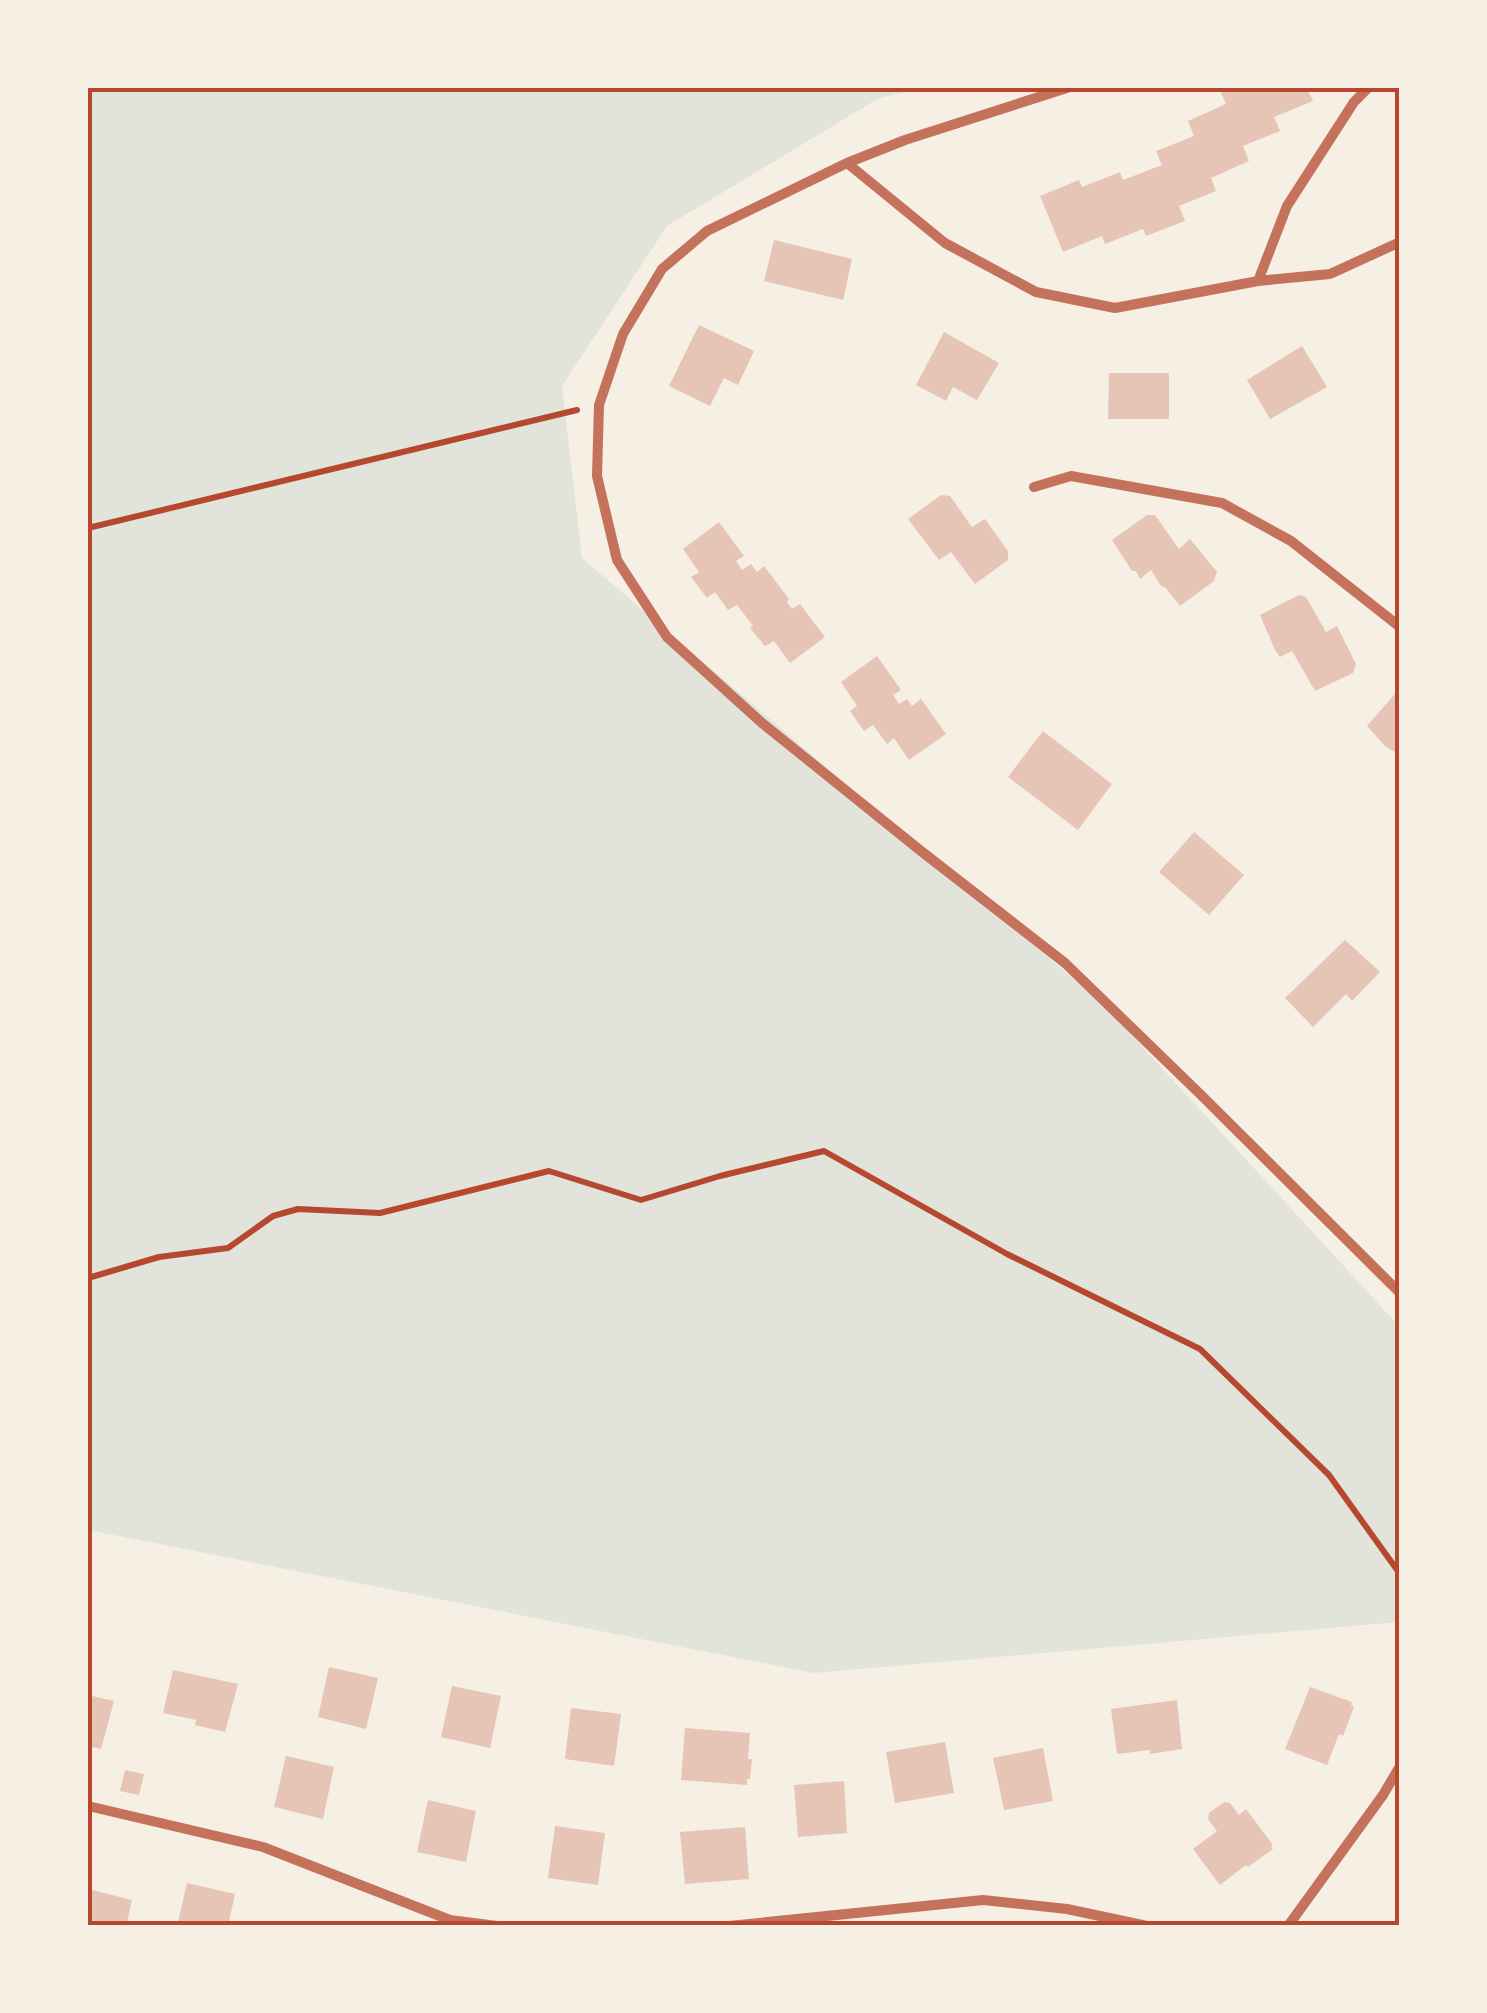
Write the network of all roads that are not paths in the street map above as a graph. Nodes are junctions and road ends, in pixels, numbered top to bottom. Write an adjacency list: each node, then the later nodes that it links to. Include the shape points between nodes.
1 (1067, 88): 3 (street)
2 (1368, 88): 5 (street, via 1287,206)
3 (847, 164): 5 (street, via 944,243 1036,292 1115,308); 8 (street, via 708,231 662,269 624,334 599,405 597,476 617,560 666,637 776,735 1064,963)
4 (1400, 242): 5 (street, via 1330,274)
5 (1258, 282)
6 (1034, 486): 7 (street, via 1070,476 1222,503 1291,541)
7 (1400, 627)
8 (1400, 1293)
9 (1400, 1766): 14 (street)
10 (88, 1806): 11 (street, via 263,1847 450,1920)
11 (496, 1926)
12 (729, 1926): 13 (street, via 983,1900 1068,1908)
13 (1147, 1926)
14 (1288, 1926)

